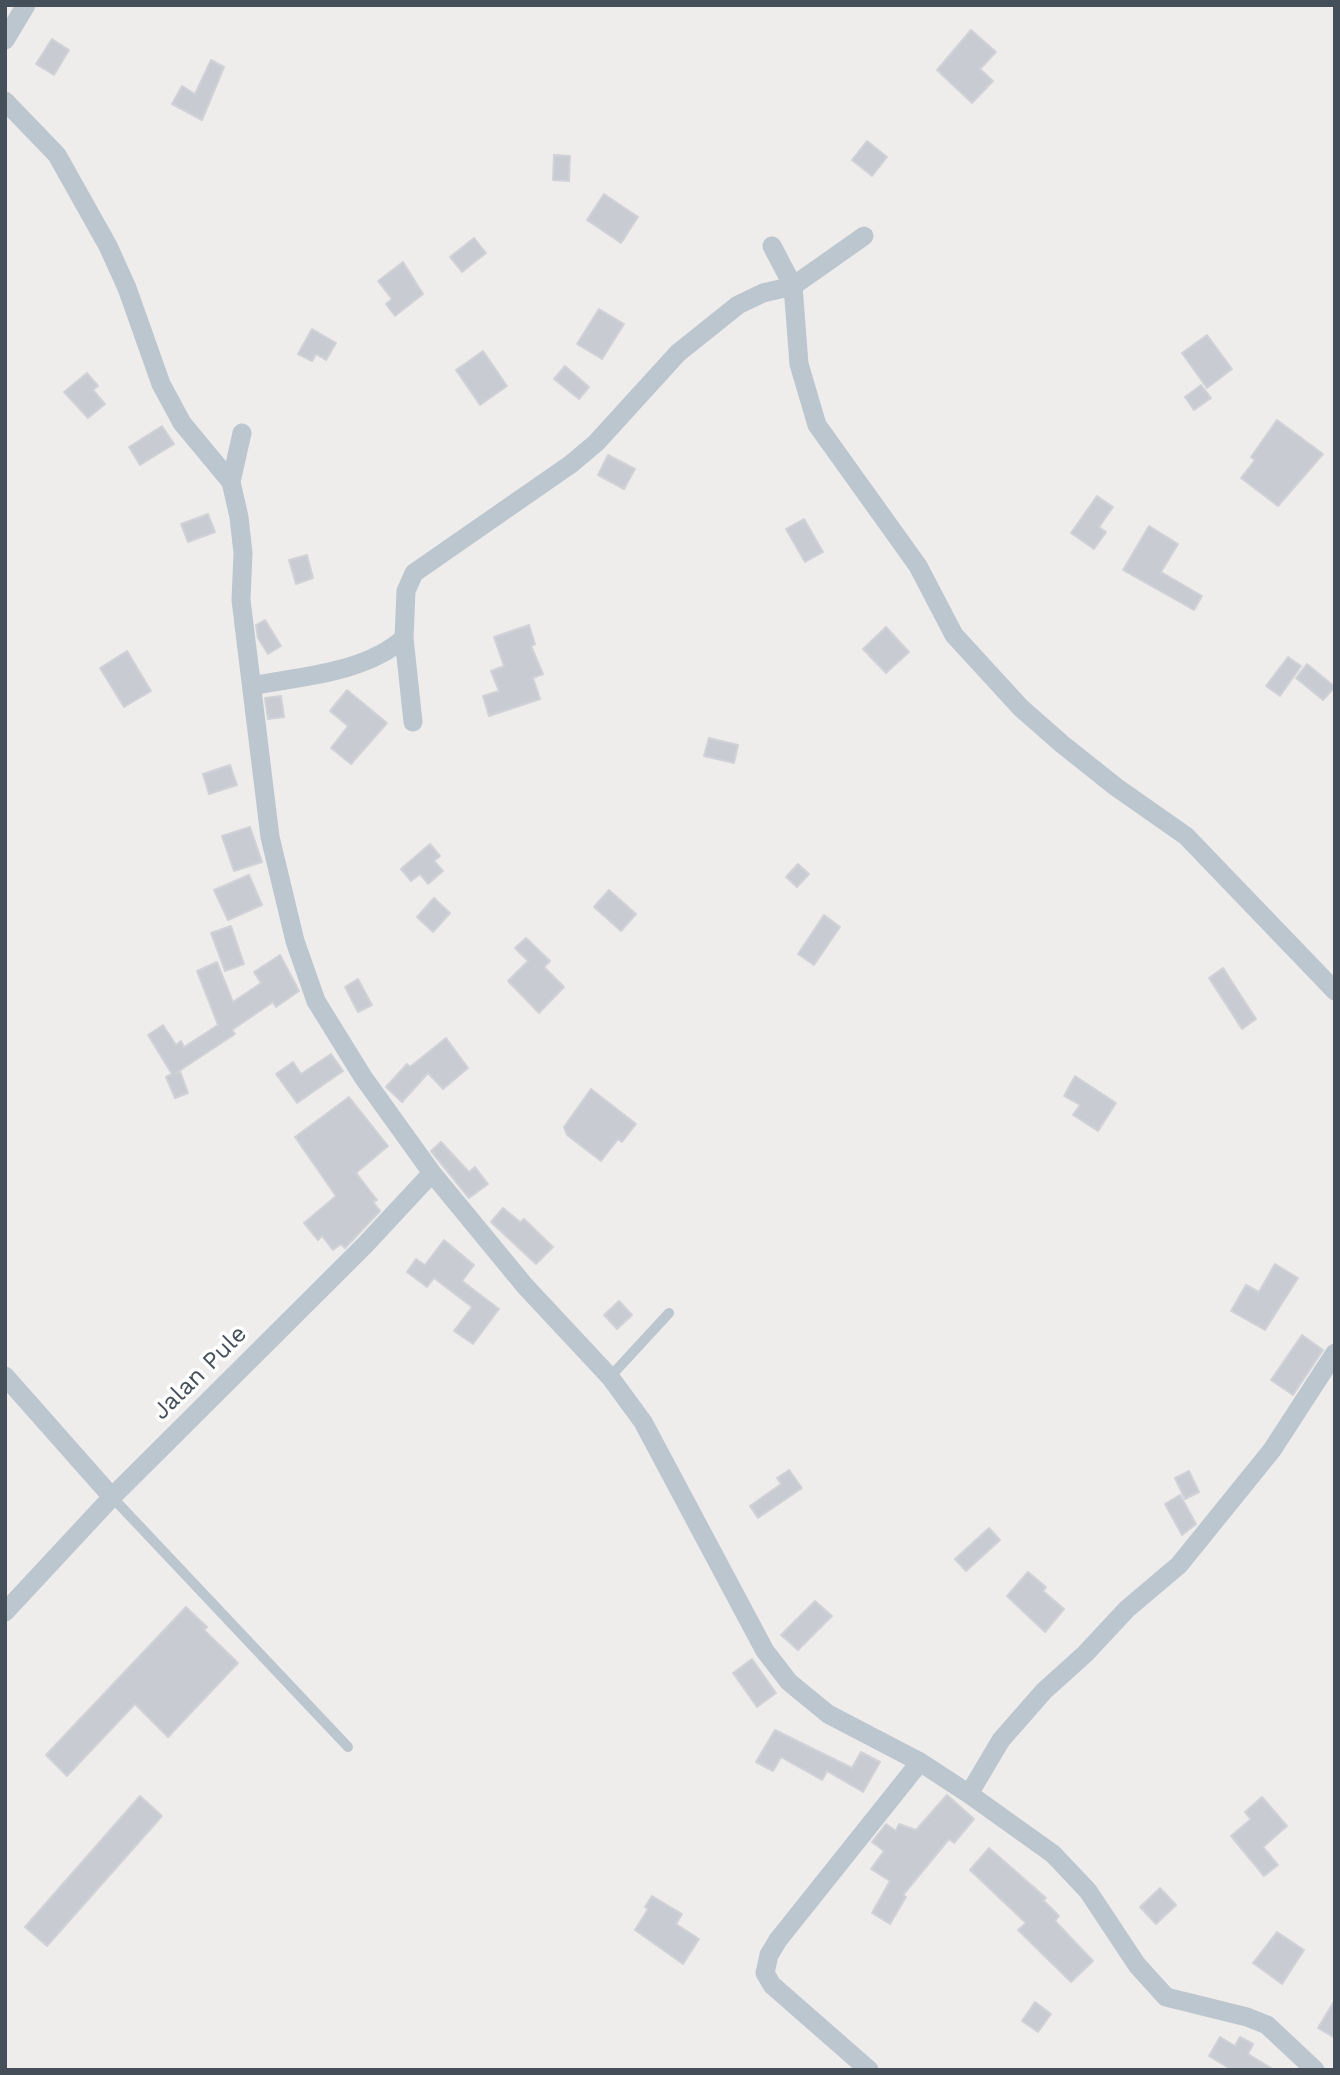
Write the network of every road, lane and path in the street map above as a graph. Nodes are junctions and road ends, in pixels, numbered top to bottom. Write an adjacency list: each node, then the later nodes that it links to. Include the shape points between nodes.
1 (26, 5): 2 (street)
2 (5, 40)
3 (5, 101): 8 (street, via 57,155 127,288 161,384 182,423)
4 (864, 236): 6 (street)
5 (772, 246): 6 (street)
6 (793, 286): 9 (street, via 738,305 669,362 571,464 414,573 405,591); 12 (street, via 799,364 817,425 918,566 954,635 1021,708 1062,744 1186,836)
7 (242, 433): 8 (street)
8 (231, 482): 10 (street, via 243,553 241,600)
9 (404, 638): 10 (street, via 355,665); 11 (street)
10 (252, 686): 13 (street, via 270,837 303,965 317,1001 363,1077)
11 (413, 722)
12 (1335, 991)
13 (432, 1173): 17 (street, via 525,1286); 18 (street, Jalan Pule)
14 (669, 1313): 17 (lane)
15 (1335, 1353): 22 (street, via 1272,1450 1179,1565 1044,1691 1001,1740)
16 (5, 1376): 18 (street)
17 (610, 1377): 21 (street, via 643,1422 765,1651 789,1682 828,1714)
18 (112, 1497): 19 (street, Jalan Pule); 20 (lane)
19 (5, 1612)
20 (348, 1747)
21 (920, 1762): 22 (street); 23 (street, via 778,1940 765,1973 772,1985)
22 (969, 1794): 24 (street, via 1053,1854 1088,1891 1157,1990 1180,2002 1266,2025)
23 (869, 2070)
24 (1315, 2070)

